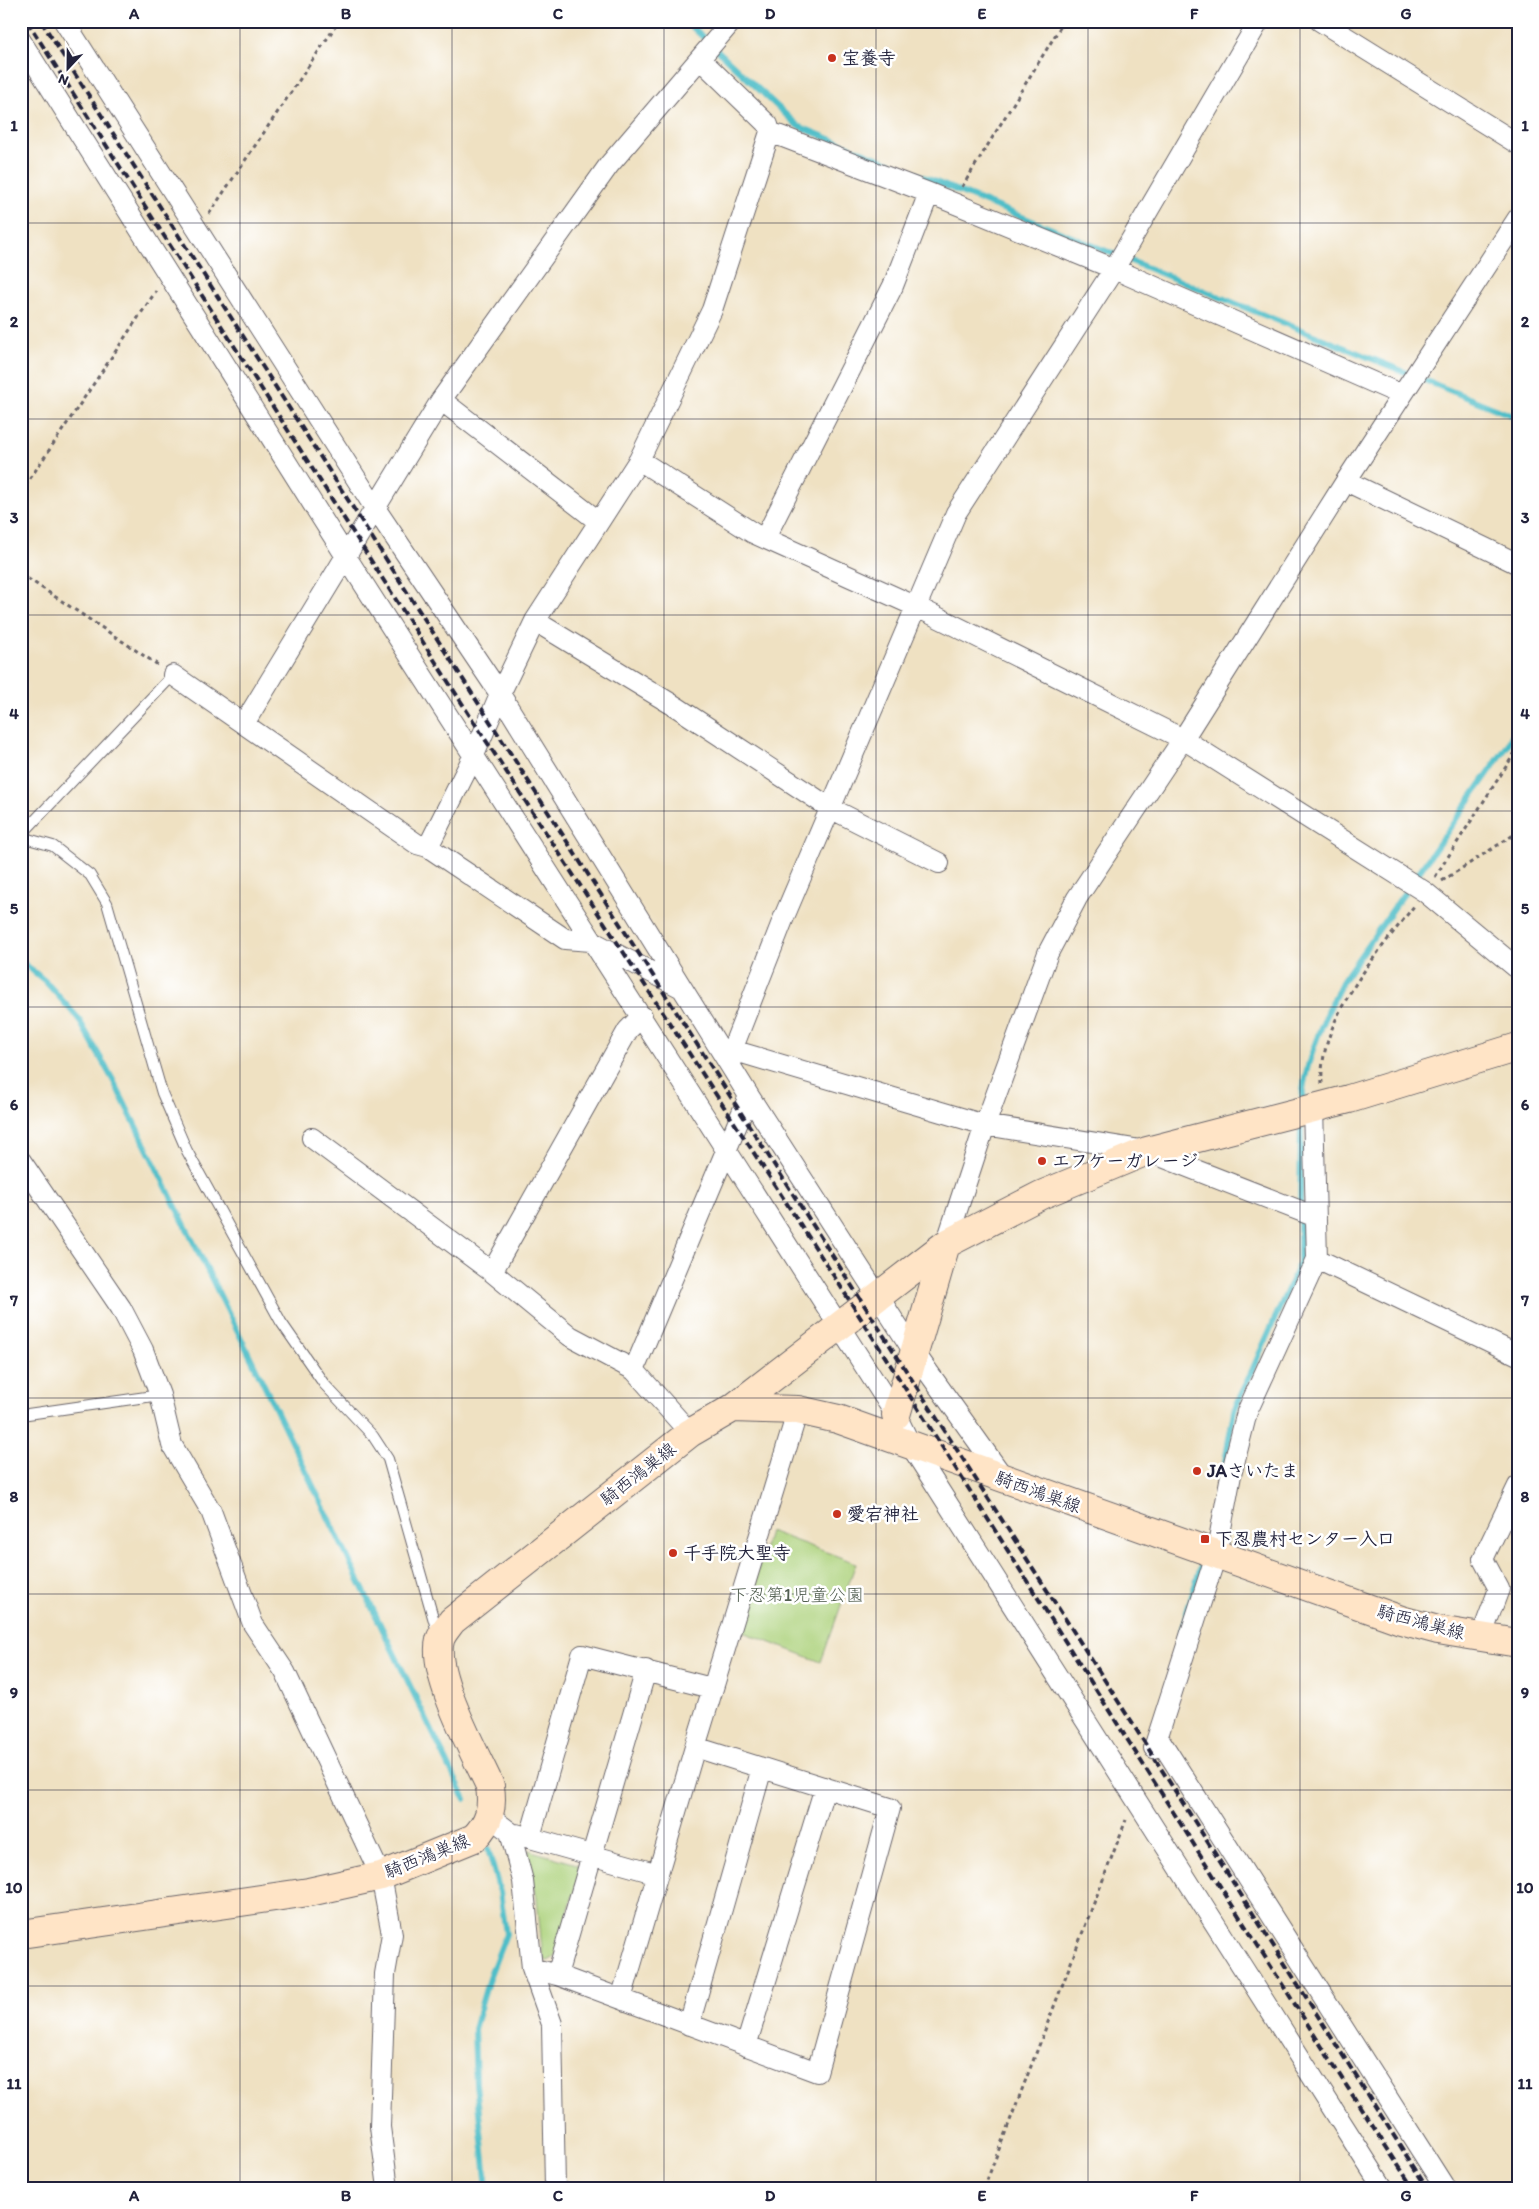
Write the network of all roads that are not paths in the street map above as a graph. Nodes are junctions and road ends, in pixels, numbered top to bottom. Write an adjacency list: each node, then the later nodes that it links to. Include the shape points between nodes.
1 (64, 21): 16 (street)
2 (732, 21): 6 (street)
3 (1259, 21): 11 (street)
4 (1320, 21): 8 (street)
5 (21, 40): 19 (street)
6 (700, 59): 7 (street, via 768,125); 13 (street, via 609,165)
7 (770, 132): 9 (street); 14 (street, via 712,310)
8 (1518, 144)
9 (929, 193): 11 (street); 18 (street, via 893,286)
10 (1518, 218): 12 (street)
11 (1114, 269): 12 (street); 21 (street, via 956,513)
12 (1402, 395): 15 (street)
13 (440, 400): 16 (street); 17 (street)
14 (639, 460): 17 (street); 18 (street)
15 (1346, 480): 20 (street); 26 (street)
16 (375, 508): 19 (street); 24 (street)
17 (598, 521): 22 (street)
18 (765, 538): 21 (street)
19 (345, 555): 25 (street); 27 (street)
20 (1518, 564)
21 (915, 606): 26 (street); 28 (street)
22 (535, 621): 24 (street); 28 (street, via 678,708)
23 (173, 675): 25 (street); 29 (lane)
24 (500, 694): 27 (street); 34 (street)
25 (245, 722): 30 (street, via 417,844)
26 (1183, 740): 33 (street, via 1425,892); 40 (street, via 1077,898 1048,953)
27 (474, 755): 30 (street); 32 (street)
28 (830, 808): 31 (street); 37 (street)
29 (21, 836): 65 (lane, via 53,846 61,852 90,875 107,903 162,1093 184,1142 281,1322 324,1384 373,1436 388,1459)
30 (428, 848): 32 (street, via 565,939)
31 (939, 864)
32 (590, 941): 34 (street); 35 (street)
33 (1518, 969)
34 (680, 987): 37 (street)
35 (642, 1016): 42 (street); 48 (street, via 628,1030)
36 (1518, 1047): 39 (main road)
37 (728, 1052): 38 (street); 40 (street)
38 (749, 1096): 42 (street); 49 (street)
39 (1318, 1106): 43 (main road); 45 (street)
40 (986, 1125): 43 (street); 46 (street)
41 (312, 1138): 48 (street)
42 (725, 1151): 50 (street); 53 (street)
43 (1147, 1151): 45 (street); 46 (main road, via 1041,1195)
44 (21, 1161): 54 (street, via 121,1308)
45 (1316, 1217): 47 (street)
46 (946, 1244): 49 (main road); 51 (main road)
47 (1317, 1259): 52 (street); 63 (street, via 1247,1412)
48 (492, 1272): 53 (street, via 570,1336)
49 (878, 1295): 50 (main road); 51 (street)
50 (839, 1326): 55 (main road); 58 (street)
51 (914, 1352): 58 (main road); 61 (street)
52 (1518, 1355)
53 (634, 1370): 59 (street)
54 (160, 1395): 57 (lane); 76 (street, via 172,1445 211,1511 253,1624 285,1672)
55 (733, 1408): 56 (main road, 騎西鴻巣線); 59 (main road, 騎西鴻巣線)
56 (798, 1410): 60 (main road, 騎西鴻巣線, via 838,1419); 68 (street)
57 (21, 1415)
58 (896, 1415): 60 (street)
59 (690, 1433): 65 (main road, 騎西鴻巣線, via 452,1621)
60 (911, 1446): 61 (main road, 騎西鴻巣線); 85 (street)
61 (1006, 1481): 63 (main road, 騎西鴻巣線)
62 (1518, 1486): 64 (street, via 1484,1559 1499,1589)
63 (1209, 1552): 64 (main road, 騎西鴻巣線, via 1401,1620); 86 (street, via 1156,1743)
64 (1482, 1637): 66 (main road, 騎西鴻巣線)
65 (440, 1640): 72 (main road, via 440,1674 490,1786 492,1804)
66 (1518, 1643)
67 (646, 1670): 68 (street); 73 (street, via 582,1655); 74 (street)
68 (712, 1688): 69 (street)
69 (695, 1747): 70 (street); 75 (street)
70 (762, 1768): 71 (street); 81 (street)
71 (825, 1787): 82 (street); 82 (street, via 890,1808 817,2072)
72 (500, 1824): 73 (street); 76 (main road, 騎西鴻巣線, via 485,1827 474,1838); 78 (street, via 523,1881)
73 (530, 1838): 74 (street)
74 (592, 1854): 75 (street); 79 (street)
75 (658, 1874): 80 (street)
76 (381, 1876): 77 (main road, 騎西鴻巣線, via 309,1892); 83 (street, via 392,1934 385,1974 380,2126)
77 (21, 1934)
78 (532, 1968): 79 (street); 84 (street, via 552,2024)
79 (558, 1975): 80 (street)
80 (621, 1999): 81 (street)
81 (690, 2025): 82 (street)
82 (746, 2046)
83 (388, 2188)
84 (555, 2188)
85 (1383, 2188)
86 (1445, 2188)

